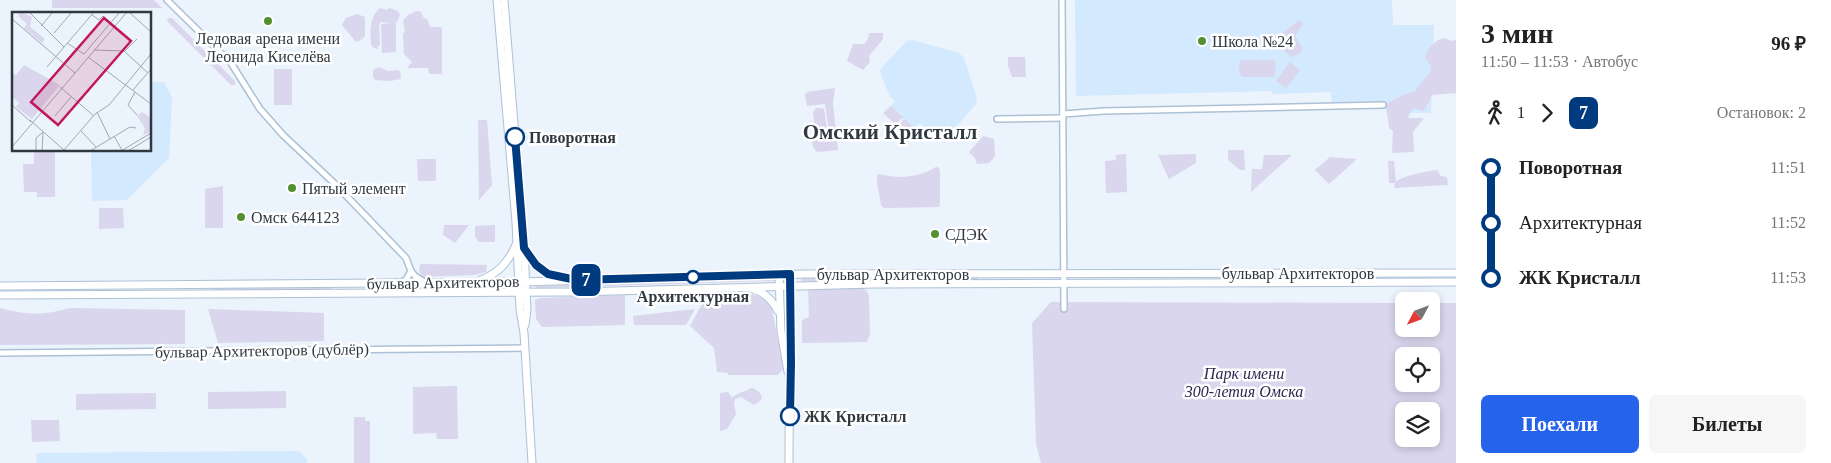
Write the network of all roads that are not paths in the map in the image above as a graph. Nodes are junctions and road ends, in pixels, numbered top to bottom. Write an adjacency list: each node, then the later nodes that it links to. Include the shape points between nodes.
1 (167, 0): 10 (street, via 231,64 270,122 358,206 406,258)
2 (497, 0): 8 (main road)
3 (504, 0): 9 (main road)
4 (1062, 0): 6 (street)
5 (1383, 105): 6 (street, via 1104,111)
6 (1063, 116): 7 (street); 14 (street)
7 (997, 119)
8 (516, 244): 16 (main road, via 500,270); 17 (main road)
9 (524, 248): 15 (main road, via 536,265 548,274); 17 (main road)
10 (411, 270): 19 (street, via 406,280); 20 (street)
11 (1456, 273): 14 (main road, бульвар Архитекторов)
12 (779, 274): 13 (main road, бульвар Архитекторов); 15 (main road, бульвар Архитекторов); 22 (main road)
13 (790, 274): 14 (main road, бульвар Архитекторов); 23 (main road)
14 (1064, 279): 18 (main road, бульвар Архитекторов); 23 (main road, бульвар Архитекторов); 27 (street)
15 (576, 280): 17 (main road, бульвар Архитекторов)
16 (476, 282): 17 (main road, бульвар Архитекторов); 20 (main road, бульвар Архитекторов)
17 (522, 282): 25 (main road)
18 (1456, 282)
19 (400, 283): 20 (main road, бульвар Архитекторов); 21 (main road, бульвар Архитекторов)
20 (425, 283)
21 (0, 286)
22 (779, 286): 23 (main road, бульвар Архитекторов); 24 (main road, бульвар Архитекторов); 28 (main road)
23 (790, 286): 31 (main road)
24 (743, 287): 25 (main road, бульвар Архитекторов); 28 (main road, via 764,293)
25 (523, 292): 26 (main road, бульвар Архитекторов); 29 (main road, via 520,310)
26 (0, 295)
27 (1064, 309)
28 (779, 314): 31 (main road)
29 (525, 348): 30 (street, бульвар Архитекторов (дублёр)); 32 (main road)
30 (0, 353)
31 (790, 377): 33 (main road)
32 (532, 463)
33 (789, 463)

